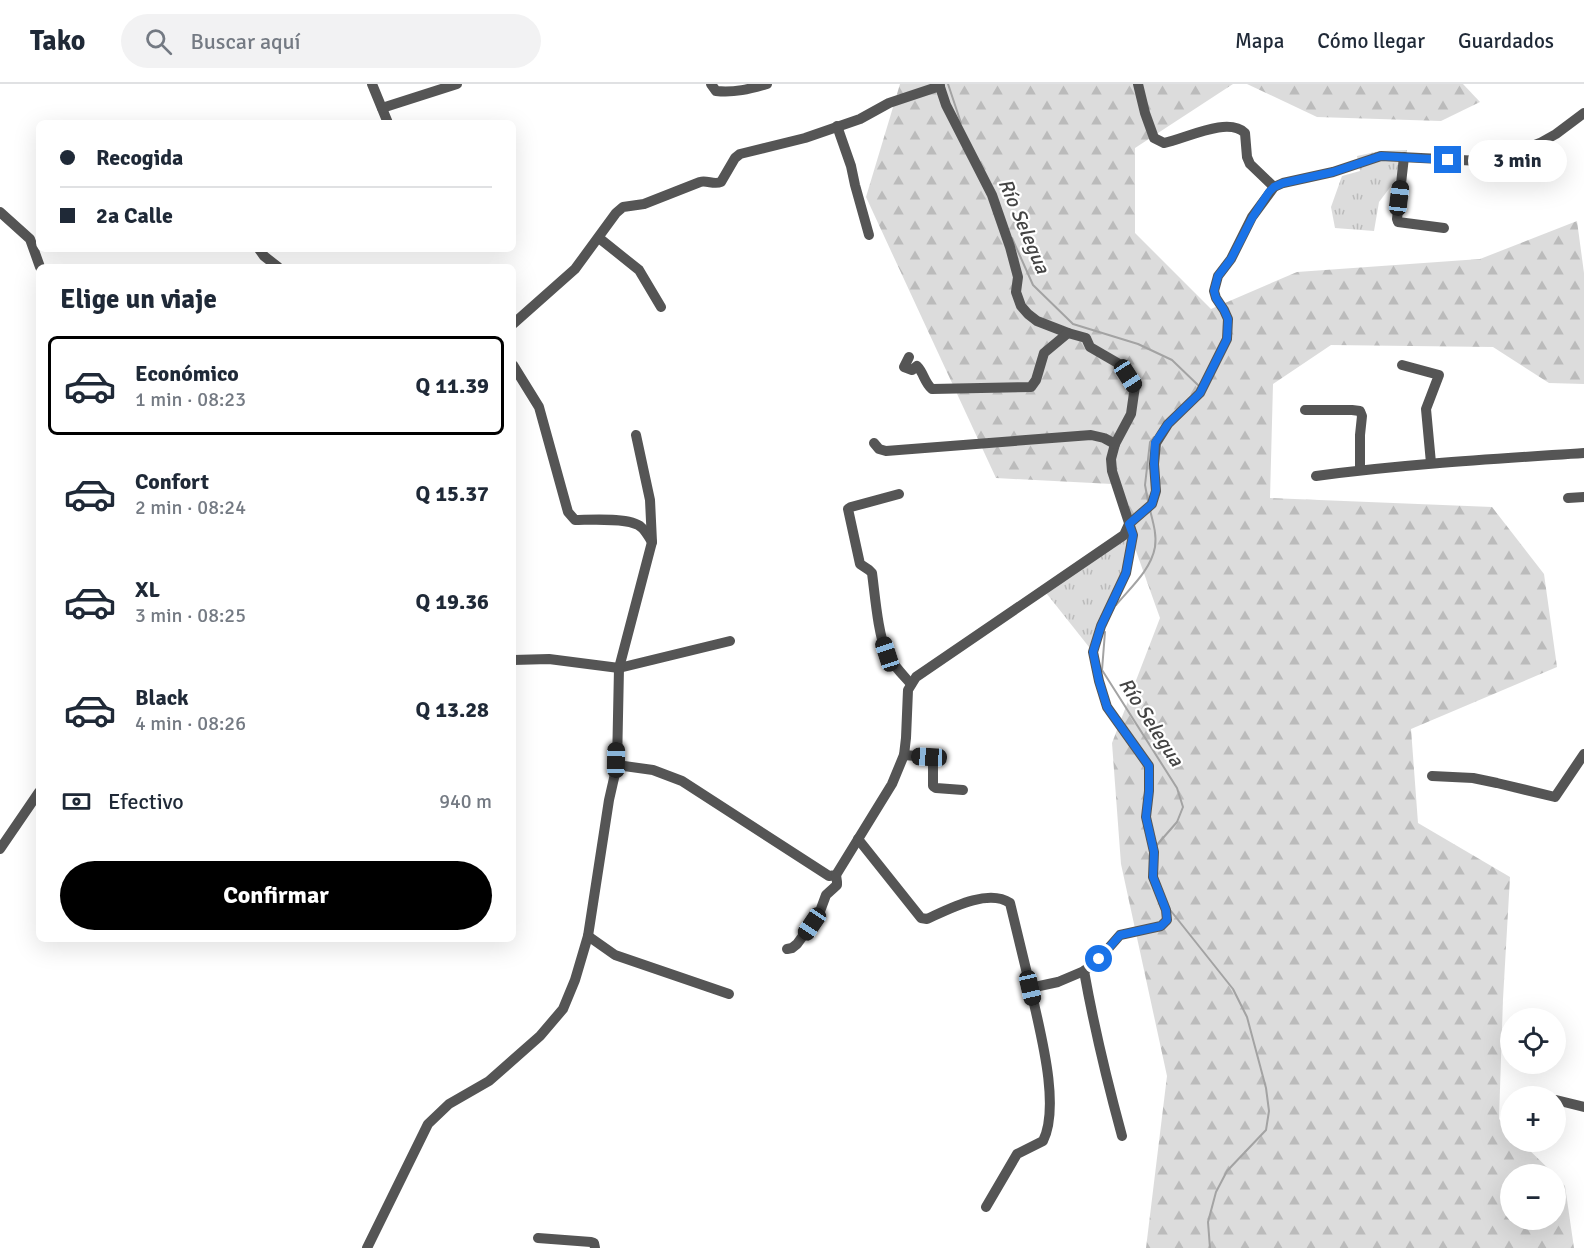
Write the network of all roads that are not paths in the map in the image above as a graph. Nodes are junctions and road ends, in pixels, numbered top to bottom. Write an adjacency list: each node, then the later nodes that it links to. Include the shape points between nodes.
1 (372, 84): 7 (street)
2 (457, 84): 7 (street)
3 (711, 84): 4 (street, via 716,91 729,93)
4 (767, 84)
5 (1138, 84): 12 (street, via 1154,138 1164,143 1234,126 1245,133 1251,164)
6 (940, 85): 10 (street); 22 (street, via 945,105 992,195 1018,277 1016,292 1021,306 1037,321)
7 (382, 108): 9 (street)
8 (1584, 113): 11 (street, via 1540,143 1502,158 1480,161)
9 (387, 120)
10 (837, 126): 15 (street); 16 (street, via 740,154 721,182 700,182 644,204 623,207)
11 (1404, 157): 12 (street, via 1381,156); 14 (street, via 1398,222)
12 (1274, 187): 38 (street, via 1218,276 1214,291 1228,319 1227,339 1200,393 1168,424 1155,443 1156,490 1149,506)
13 (0, 212): 18 (street, via 30,239)
14 (1444, 228)
15 (869, 235)
16 (598, 238): 20 (street, via 639,270); 21 (street, via 575,269)
17 (261, 252): 19 (street)
18 (39, 264)
19 (274, 264)
20 (661, 307)
21 (516, 321)
22 (1068, 333): 23 (street, via 1044,353 1030,387 932,389 917,366 912,370 904,367); 29 (street, via 1086,338 1090,347 1121,365 1135,386 1131,414)
23 (909, 357)
24 (1402, 365): 31 (street, via 1439,375 1426,409)
25 (516, 370): 39 (street, via 539,407 571,517 635,523)
26 (1305, 410): 33 (street, via 1360,411)
27 (636, 435): 39 (street, via 650,501)
28 (874, 443): 29 (street, via 886,451 1091,435)
29 (1115, 444): 38 (street, via 1112,471)
30 (1583, 454): 31 (street); 32 (street)
31 (1431, 463): 33 (street)
32 (1584, 465)
33 (1360, 470): 34 (street)
34 (1316, 476)
35 (899, 494): 43 (street, via 848,509 860,564 872,573 887,654)
36 (1584, 497): 37 (street)
37 (1568, 498)
38 (1129, 524): 43 (street, via 1124,535 916,676); 55 (street, via 1133,535 1126,573 1093,652 1107,707 1149,766 1146,817 1153,849 1153,877 1167,920 1161,926 1120,935)
39 (652, 542): 42 (street)
40 (730, 641): 42 (street)
41 (516, 660): 42 (street, via 549,659)
42 (618, 668): 46 (street)
43 (911, 684): 45 (street)
44 (1584, 754): 47 (street, via 1556,797 1481,780)
45 (904, 755): 48 (street, via 929,757 933,761 936,788); 50 (street, via 892,784)
46 (617, 765): 52 (street, via 652,770 682,782 829,876); 53 (street)
47 (1431, 776)
48 (963, 790)
49 (36, 796): 51 (street)
50 (858, 839): 52 (street); 56 (street, via 921,918 991,898 1010,903)
51 (0, 849)
52 (836, 875): 54 (street, via 837,885 826,895 819,914 797,944)
53 (588, 936): 57 (street, via 615,955); 63 (street, via 563,1009 540,1036 489,1081 449,1104 428,1124)
54 (787, 949)
55 (1084, 971): 56 (street); 60 (street)
56 (1030, 988): 61 (street, via 1050,1083 1045,1137 1017,1154)
57 (729, 994)
58 (1566, 1102): 59 (street)
59 (1584, 1107)
60 (1122, 1136)
61 (986, 1207)
62 (537, 1238): 64 (street, via 591,1242)
63 (367, 1248)
64 (595, 1248)

